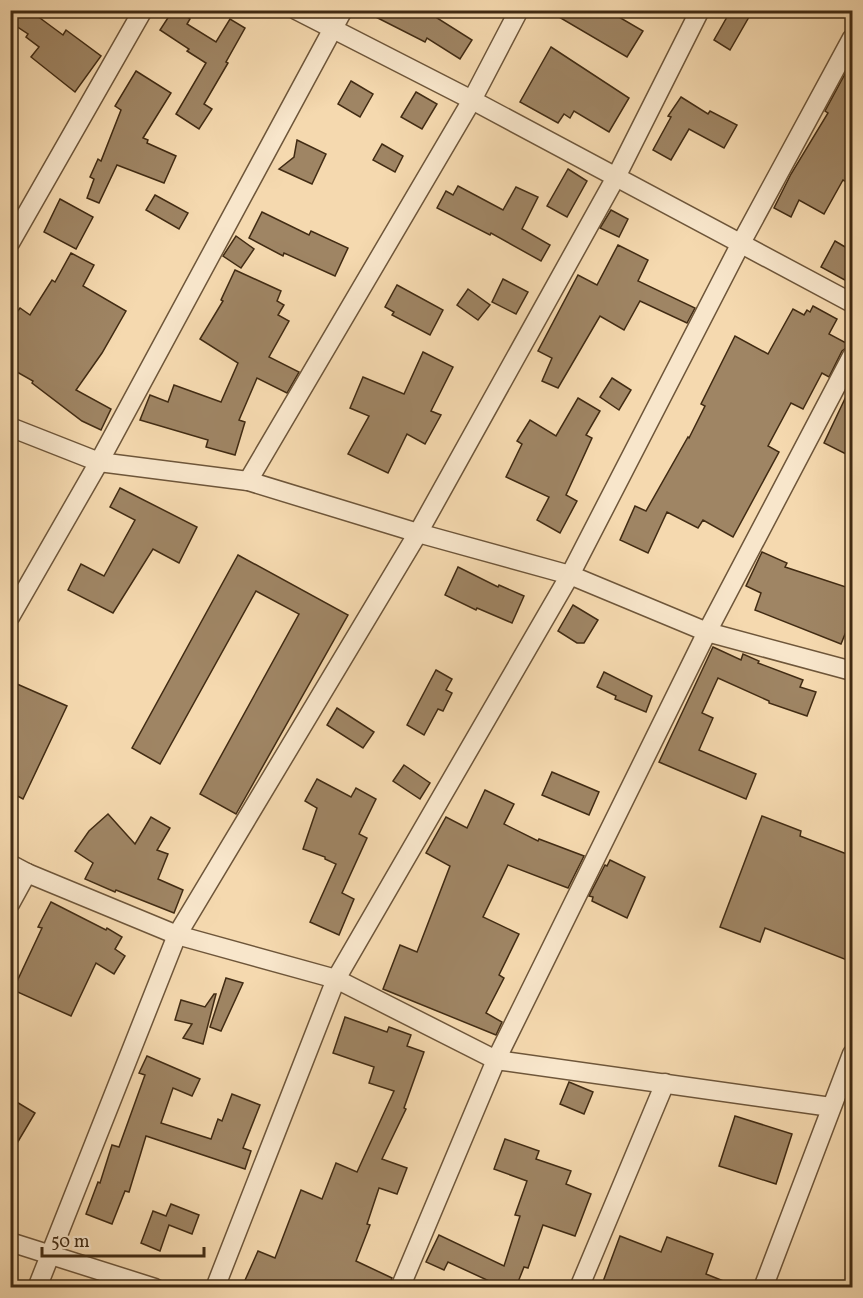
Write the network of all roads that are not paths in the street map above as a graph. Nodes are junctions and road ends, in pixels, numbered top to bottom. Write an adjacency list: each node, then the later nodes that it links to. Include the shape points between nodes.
1 (143, 10): 10 (street)
2 (296, 10): 6 (street)
3 (343, 10): 6 (street)
4 (519, 10): 8 (street)
5 (700, 10): 9 (street)
6 (333, 30): 8 (street); 15 (street)
7 (852, 38): 11 (street)
8 (472, 100): 9 (street); 16 (street)
9 (616, 177): 11 (street); 17 (street)
10 (10, 243)
11 (741, 243): 12 (street); 18 (street)
12 (852, 303)
13 (852, 356): 20 (street)
14 (10, 427): 15 (street)
15 (99, 462): 16 (street); 19 (street)
16 (248, 481): 17 (street)
17 (418, 533): 18 (street); 25 (street)
18 (570, 575): 20 (street); 26 (street)
19 (10, 617)
20 (707, 632): 21 (street); 28 (street)
21 (852, 671)
22 (10, 864): 23 (street)
23 (27, 873): 24 (street); 25 (street)
24 (10, 904)
25 (177, 935): 26 (street); 32 (street)
26 (336, 979): 28 (street); 35 (street)
27 (852, 1054): 30 (street)
28 (496, 1060): 29 (street); 36 (street)
29 (665, 1083): 30 (street); 37 (street)
30 (831, 1107): 38 (street)
31 (10, 1242): 32 (street)
32 (51, 1254): 33 (street); 34 (street)
33 (38, 1287)
34 (155, 1287)
35 (215, 1287)
36 (400, 1287)
37 (579, 1287)
38 (763, 1287)

